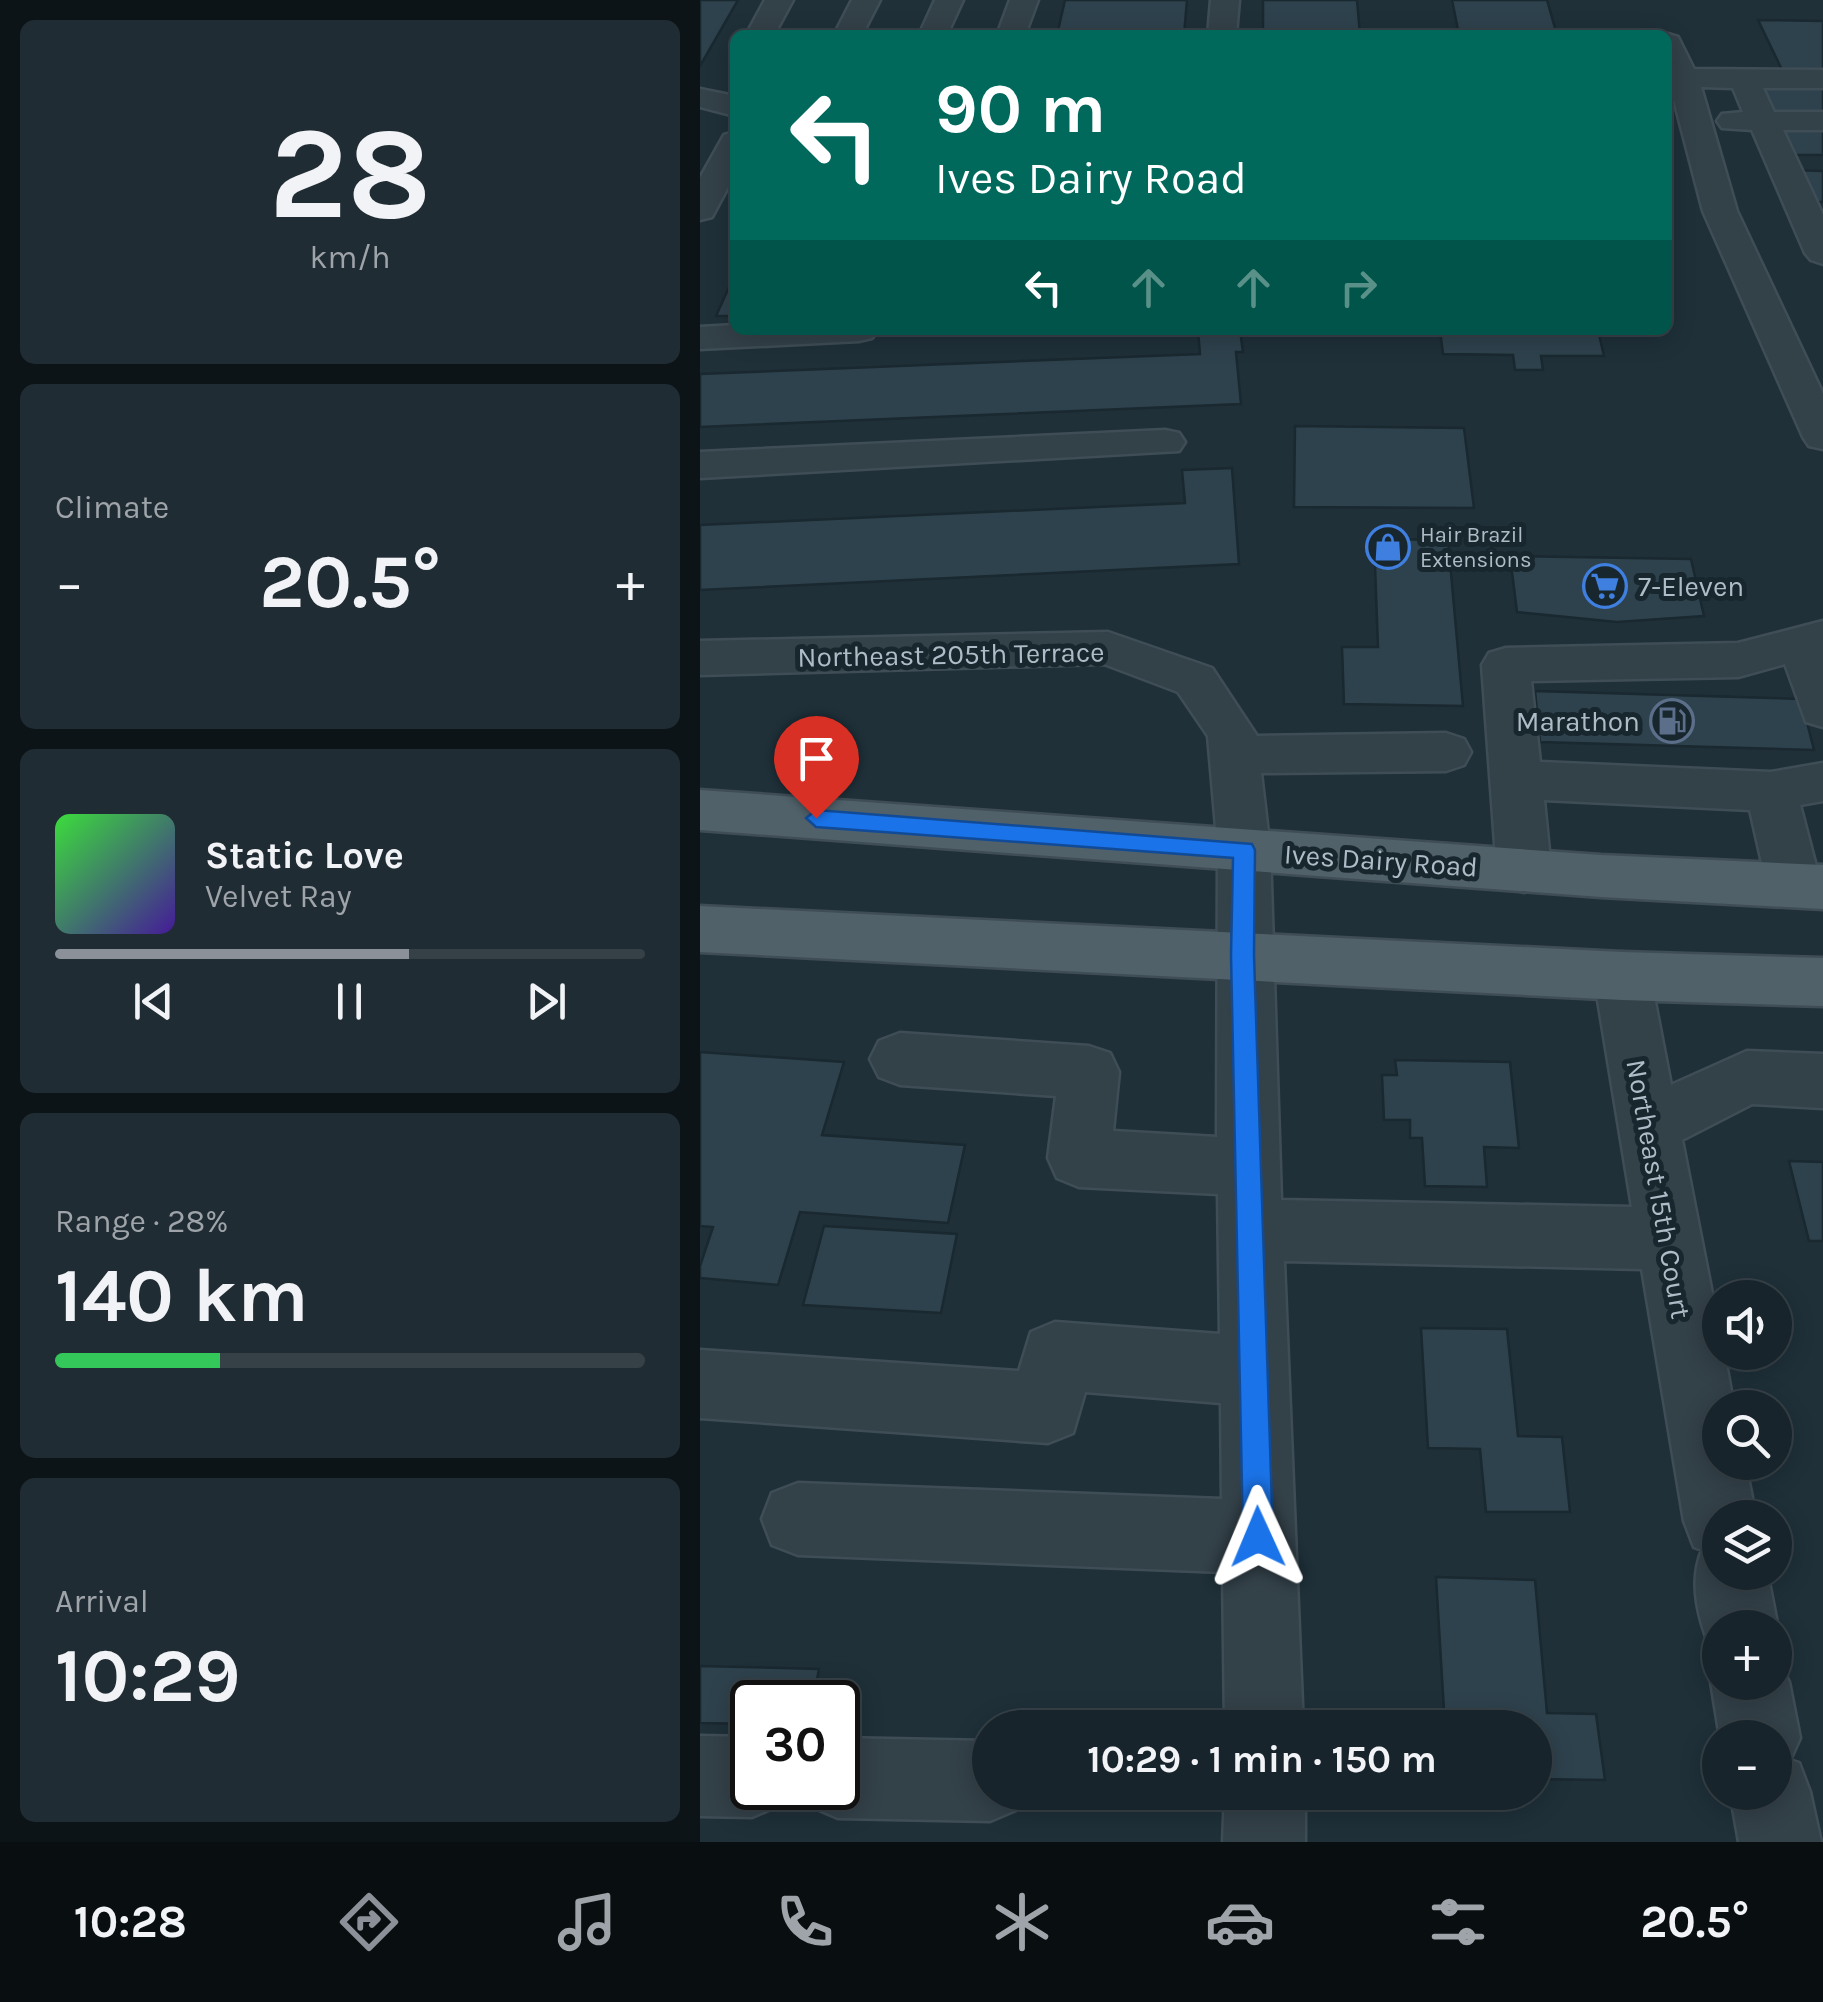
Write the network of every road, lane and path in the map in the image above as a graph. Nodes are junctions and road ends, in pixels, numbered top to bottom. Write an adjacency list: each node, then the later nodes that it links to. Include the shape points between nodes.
1 (780, 0): 6 (street)
2 (866, 0): 7 (street)
3 (949, 0): 8 (street)
4 (1024, 0): 9 (street)
5 (1225, 0): 10 (street)
6 (763, 30)
7 (851, 30)
8 (935, 30)
9 (1013, 30)
10 (1222, 30)
11 (1672, 62): 14 (street)
12 (1744, 79): 13 (street); 14 (street); 15 (street)
13 (1823, 80)
14 (1683, 95): 15 (street); 18 (street)
15 (1763, 121): 16 (street); 19 (street)
16 (1823, 121)
17 (720, 156): 22 (street)
18 (1707, 164): 19 (street); 23 (street)
19 (1782, 164): 20 (street); 23 (street)
20 (1823, 165)
21 (730, 206): 22 (street)
22 (701, 209)
23 (1774, 211): 24 (street); 24 (street)
24 (1791, 259): 27 (street)
25 (760, 335): 26 (street)
26 (700, 338)
27 (1822, 434)
28 (1165, 442): 29 (street)
29 (700, 465)
30 (1813, 640): 32 (street); 35 (street, via 1738,660 1506,665)
31 (700, 658): 34 (street, Northeast 205th Terrace, via 1108,648 1195,680 1232,733)
32 (1823, 709)
33 (1446, 752): 34 (street)
34 (1234, 756): 39 (street, Northeast 205th Terrace)
35 (1517, 780): 37 (street); 40 (street)
36 (1823, 782): 37 (street)
37 (1771, 791): 41 (street)
38 (700, 810): 39 (main road, Ives Dairy Road)
39 (1244, 850): 40 (main road, Ives Dairy Road); 43 (street, Northeast 205th Terrace)
40 (1524, 871): 41 (main road, Ives Dairy Road)
41 (1808, 886)
42 (700, 928): 43 (main road)
43 (1243, 955): 44 (main road); 49 (street, Northeast 205th Terrace)
44 (1622, 976): 45 (main road); 48 (street, Northeast 15th Court)
45 (1823, 982)
46 (900, 1060): 49 (street, via 1089,1072 1078,1158)
47 (1823, 1081): 48 (street, via 1747,1077)
48 (1647, 1127): 50 (street, Northeast 15th Court)
49 (1250, 1199): 50 (street); 51 (street, Northeast 205th Terrace)
50 (1668, 1239): 53 (street, Northeast 15th Court)
51 (1254, 1371): 52 (street, via 1055,1356 1048,1408); 55 (street, Northeast 205th Terrace)
52 (700, 1384)
53 (1716, 1500)
54 (798, 1519): 55 (street)
55 (1258, 1537): 56 (street, Northeast 205th Terrace)
56 (1263, 1710)
57 (700, 1776): 58 (street)
58 (730, 1777)
59 (860, 1778): 60 (street)
60 (972, 1781)
61 (1265, 1810): 63 (street)
62 (1774, 1810): 64 (street)
63 (1264, 1842)
64 (1780, 1842)

